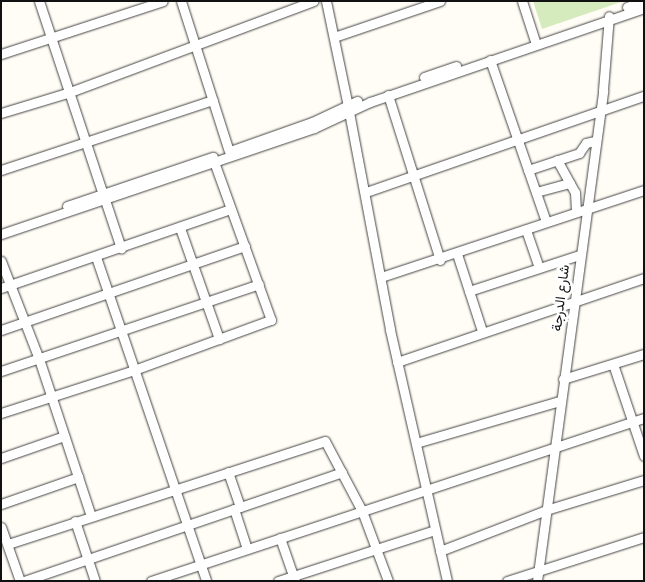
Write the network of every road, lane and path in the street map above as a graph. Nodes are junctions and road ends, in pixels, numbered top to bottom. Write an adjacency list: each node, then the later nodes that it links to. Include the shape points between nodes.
1 (39, 1): 13 (street)
2 (162, 1): 13 (street)
3 (181, 1): 15 (street)
4 (314, 1): 15 (street)
5 (326, 1): 12 (street)
6 (440, 1): 9 (street)
7 (522, 1): 14 (street)
8 (643, 1): 11 (street)
9 (430, 3): 12 (street)
10 (644, 8): 11 (street)
11 (609, 17): 14 (street); 23 (street, شارع الدرجة)
12 (334, 37): 22 (street)
13 (52, 38): 16 (street); 18 (street)
14 (535, 41): 17 (street); 22 (street, via 377,93)
15 (196, 46): 18 (street); 20 (street)
16 (1, 54)
17 (490, 60): 19 (street); 25 (street)
18 (70, 92): 24 (street); 27 (street)
19 (388, 95): 22 (street); 33 (street)
20 (213, 100): 27 (street); 28 (street)
21 (643, 100): 23 (street)
22 (348, 109): 28 (street); 30 (street, via 314,128); 36 (street)
23 (599, 112): 25 (street); 26 (street, شارع الدرجة)
24 (1, 114)
25 (517, 140): 32 (street); 33 (street)
26 (595, 140): 29 (street, via 586,143 579,153); 40 (street, شارع الدرجة)
27 (86, 142): 31 (street); 38 (street)
28 (229, 151): 38 (street)
29 (557, 160): 32 (street); 34 (street)
30 (214, 162): 38 (street); 39 (street)
31 (1, 170)
32 (528, 170): 37 (street)
33 (413, 176): 36 (street); 51 (street)
34 (570, 183): 37 (street); 40 (street)
35 (644, 190): 40 (street)
36 (366, 192): 55 (street)
37 (536, 192): 41 (street)
38 (104, 197): 42 (street); 45 (street); 47 (street)
39 (230, 209): 43 (street); 46 (street)
40 (581, 210): 41 (street); 49 (street, شارع الدرجة)
41 (546, 222): 44 (street)
42 (1, 228)
43 (180, 228): 47 (street); 53 (street)
44 (526, 230): 48 (street); 54 (street)
45 (1, 234)
46 (245, 246): 53 (street); 58 (street)
47 (121, 248): 50 (street)
48 (457, 254): 51 (street); 60 (street)
49 (579, 255): 54 (street); 62 (street, شارع الدرجة)
50 (96, 257): 57 (street); 61 (street)
51 (440, 260): 55 (street)
52 (1, 261): 57 (street)
53 (193, 264): 61 (street); 63 (street)
54 (539, 267): 60 (street)
55 (381, 277): 71 (street)
56 (644, 278): 62 (street)
57 (11, 284): 59 (street); 64 (street)
58 (258, 284): 63 (street); 68 (street, via 271,320)
59 (1, 288)
60 (469, 291): 67 (street)
61 (108, 294): 64 (street); 66 (street)
62 (574, 300): 67 (street); 75 (street, شارع الدرجة)
63 (206, 302): 66 (street); 68 (street)
64 (25, 322): 65 (street); 70 (street)
65 (1, 330)
66 (121, 331): 70 (street); 73 (street)
67 (482, 331): 71 (street)
68 (219, 339): 73 (street)
69 (644, 354): 72 (street)
70 (38, 359): 74 (street); 76 (street)
71 (397, 362): 82 (street)
72 (613, 364): 75 (street); 80 (street)
73 (134, 370): 76 (street); 90 (street)
74 (1, 371)
75 (563, 379): 77 (street, شارع الدرجة)
76 (51, 397): 78 (street); 81 (street)
77 (560, 401): 82 (street); 83 (street, شارع الدرجة)
78 (1, 413)
79 (644, 418): 80 (street)
80 (633, 422): 83 (street); 84 (street)
81 (64, 436): 85 (street); 88 (street)
82 (416, 443): 91 (street)
83 (555, 447): 91 (street); 94 (street, شارع الدرجة)
84 (644, 456)
85 (1, 458)
86 (228, 472): 87 (street, via 324,441); 90 (street); 93 (street)
87 (342, 472): 93 (street); 95 (street)
88 (78, 477): 92 (street); 96 (street)
89 (644, 480): 94 (street)
90 (174, 489): 96 (street); 99 (street)
91 (426, 489): 95 (street); 100 (street)
92 (1, 504)
93 (237, 508): 99 (street); 105 (street)
94 (546, 510): 106 (street); 109 (street, شارع الدرجة)
95 (362, 511): 102 (street); 104 (street)
96 (92, 516): 97 (street)
97 (75, 521): 103 (street); 107 (street)
98 (1, 526): 103 (street)
99 (186, 527): 107 (street); 108 (street)
100 (434, 530): 104 (street); 106 (street)
101 (644, 537): 109 (street)
102 (280, 538): 105 (street); 110 (street)
103 (8, 544): 111 (street)
104 (376, 548): 110 (street); 116 (street)
105 (248, 549): 108 (street)
106 (440, 551): 117 (street)
107 (87, 559): 111 (street); 112 (street)
108 (200, 564): 113 (street); 114 (street)
109 (538, 570): 118 (street); 119 (street, شارع الدرجة)
110 (294, 578): 115 (street)
111 (22, 581)
112 (95, 581)
113 (151, 581)
114 (206, 581)
115 (278, 581)
116 (388, 581)
117 (447, 581)
118 (507, 581)
119 (537, 581)

